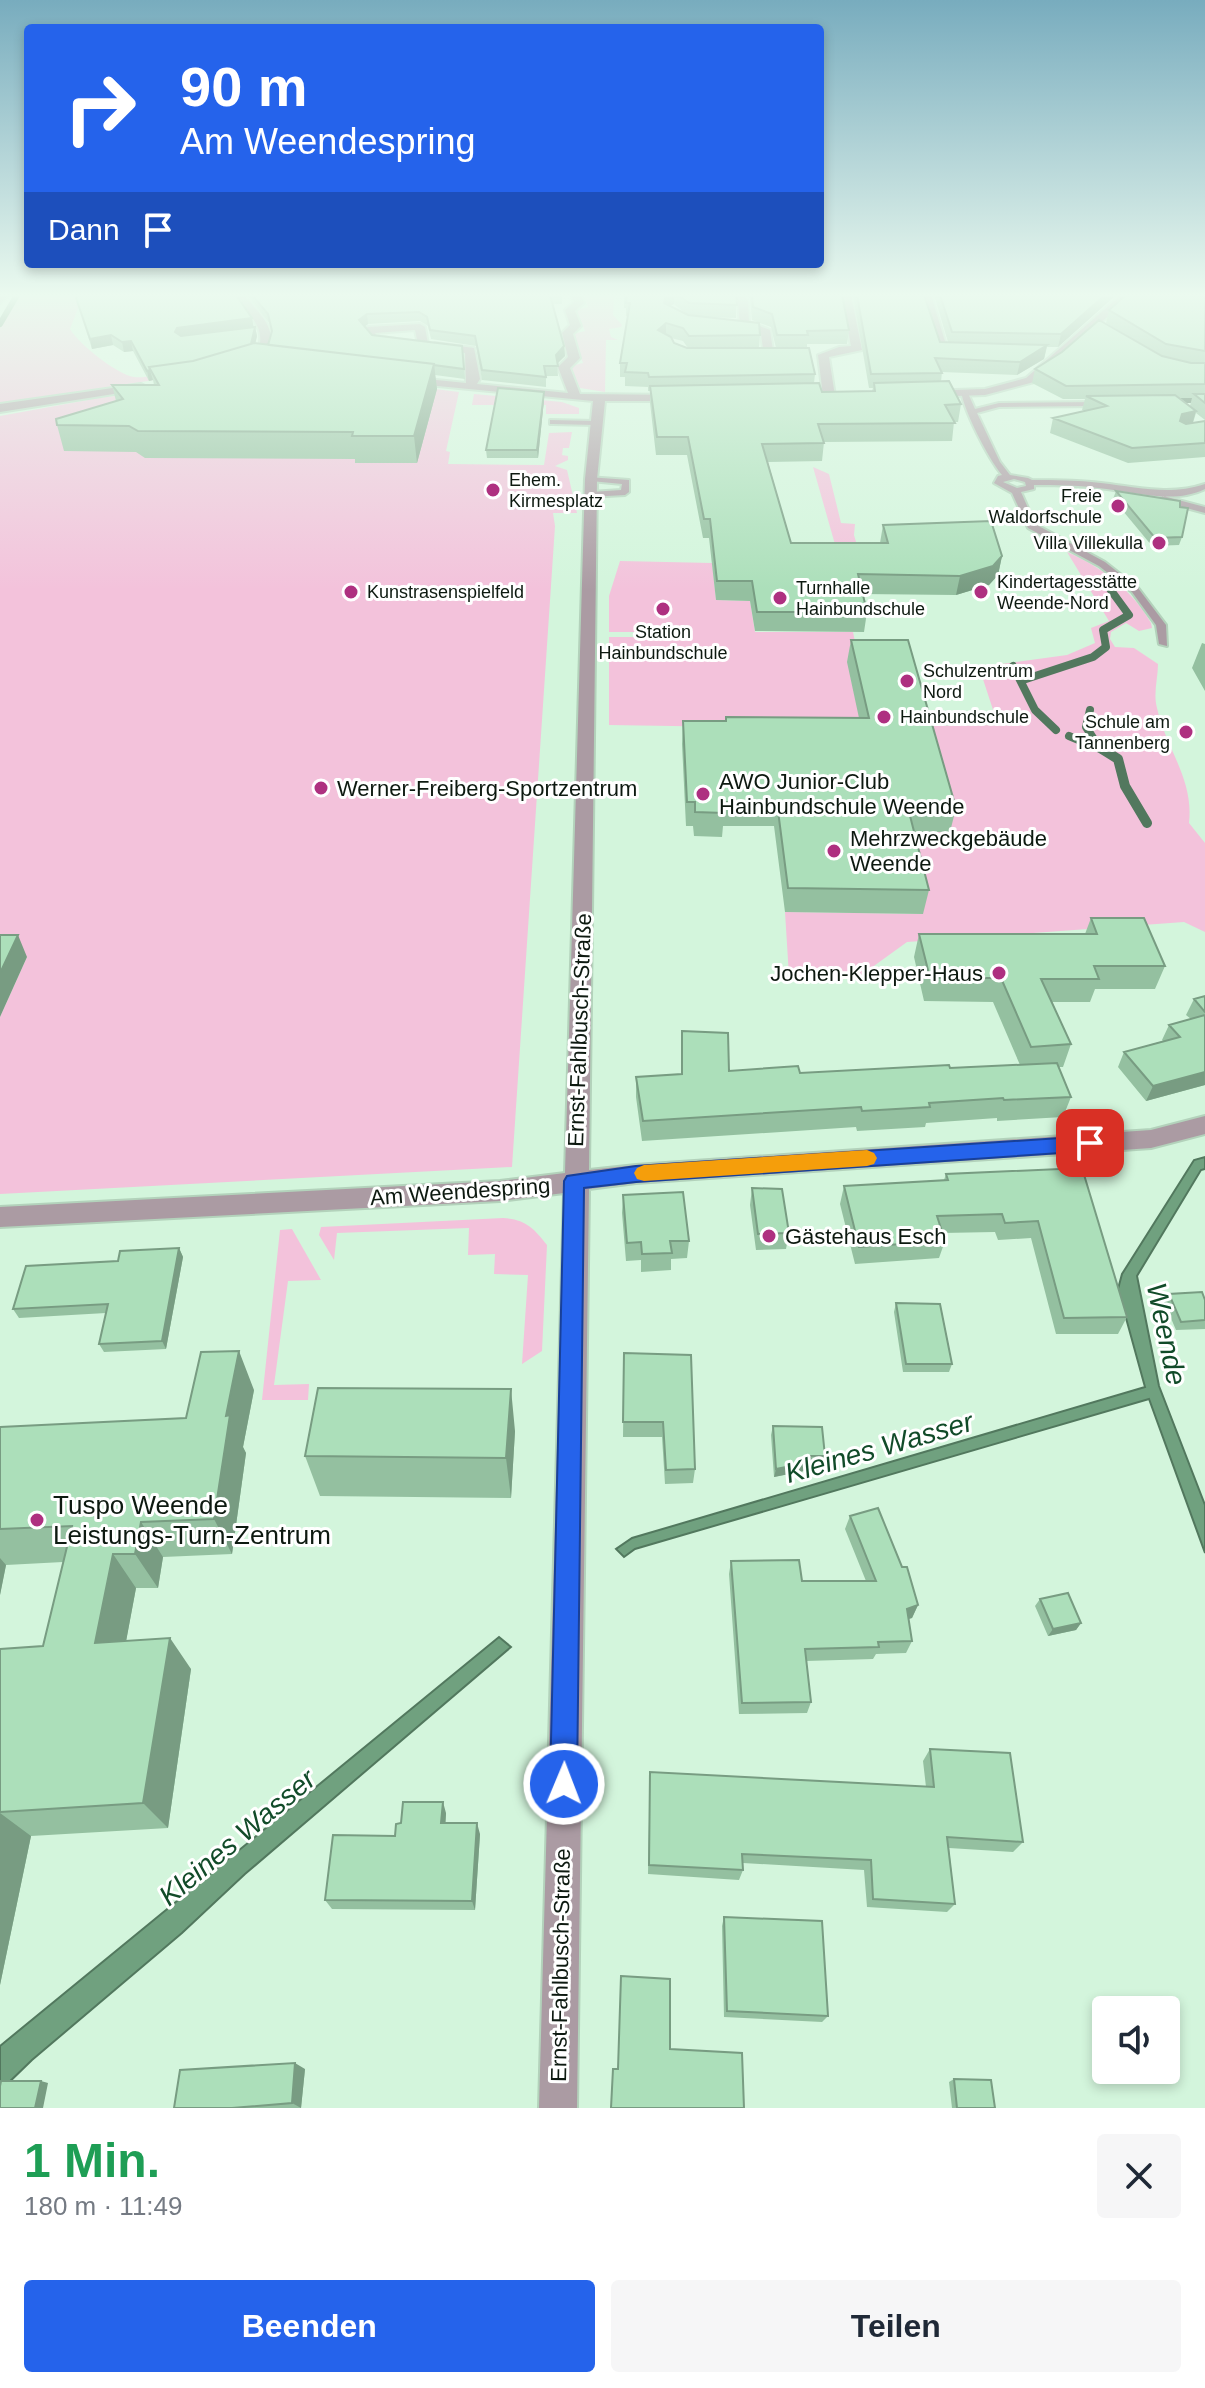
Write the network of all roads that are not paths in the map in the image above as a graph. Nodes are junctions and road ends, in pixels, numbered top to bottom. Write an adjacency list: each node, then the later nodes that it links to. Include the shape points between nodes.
1 (99, 393): 16 (street)
2 (537, 393): 11 (street)
3 (574, 393): 11 (street)
4 (953, 393): 7 (street)
5 (964, 393): 17 (lane)
6 (986, 393): 15 (lane)
7 (906, 395)
8 (813, 396): 9 (street)
9 (829, 396): 10 (street)
10 (844, 396)
11 (575, 397): 12 (street)
12 (599, 398): 13 (street); 19 (street, Ernst-Fahlbusch-Straße)
13 (689, 398)
14 (1110, 404): 15 (lane)
15 (999, 405): 17 (lane)
16 (0, 408)
17 (972, 412): 20 (lane)
18 (553, 422): 19 (lane)
19 (594, 425): 28 (street, Ernst-Fahlbusch-Straße, via 585,441 583,464 591,487)
20 (1007, 477): 21 (lane); 23 (lane, via 998,483)
21 (1031, 483): 23 (lane); 24 (lane)
22 (1205, 486): 24 (lane)
23 (1016, 491): 26 (lane, via 1031,526 1102,564 1135,590 1161,625)
24 (1139, 492): 25 (lane)
25 (1205, 510)
26 (1164, 644)
27 (1205, 1125): 28 (street, Am Weendespring, via 1151,1139)
28 (574, 1181): 29 (street, Am Weendespring, via 500,1191); 30 (street, Ernst-Fahlbusch-Straße)
29 (0, 1217)
30 (558, 2108)

